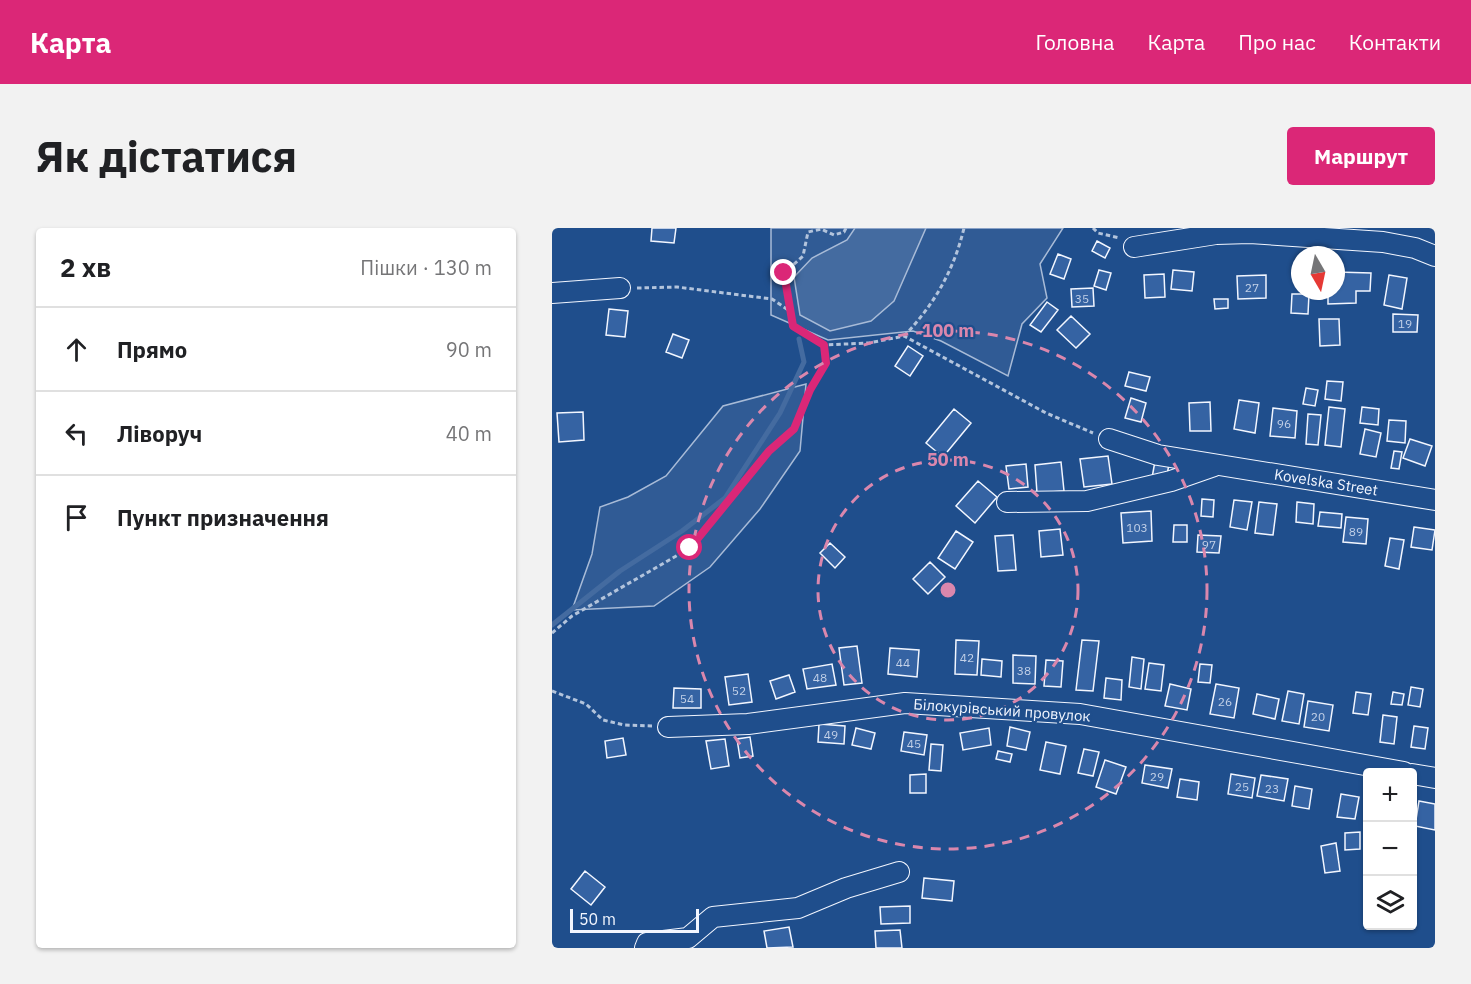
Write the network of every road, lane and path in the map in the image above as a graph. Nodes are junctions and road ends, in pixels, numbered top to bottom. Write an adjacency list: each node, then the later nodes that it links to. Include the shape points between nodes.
1 (846, 228): 9 (path, via 834,235 821,229 808,232 803,256 784,273)
2 (964, 228): 10 (path, via 944,284 925,314)
3 (1093, 228): 4 (path)
4 (1098, 234)
5 (1134, 247): 6 (street, via 1216,234 1250,233 1383,242)
6 (1435, 256)
7 (620, 288): 8 (street); 9 (path, via 677,287 751,296 772,299)
8 (552, 293)
9 (791, 312): 11 (path, via 793,326)
10 (904, 336): 11 (path, via 869,343); 12 (path, via 1046,413)
11 (824, 345): 16 (path, via 826,363 794,429 769,451 690,548 572,616)
12 (1109, 439): 13 (street, Kovelska Street, via 1158,455)
13 (1217, 465): 14 (street, Kovelska Street); 15 (street, Kovelska Street, via 1171,481 1087,501)
14 (1435, 500)
15 (1007, 502)
16 (552, 633)
17 (552, 691): 18 (path, via 586,705 603,720)
18 (668, 727): 19 (street, Білокурівський провулок, via 748,724 905,703 1080,714)
19 (1382, 768)
20 (1417, 775): 21 (street)
21 (1435, 778)
22 (899, 872): 23 (street, via 798,908 713,917 688,938 647,943)
23 (645, 948)

